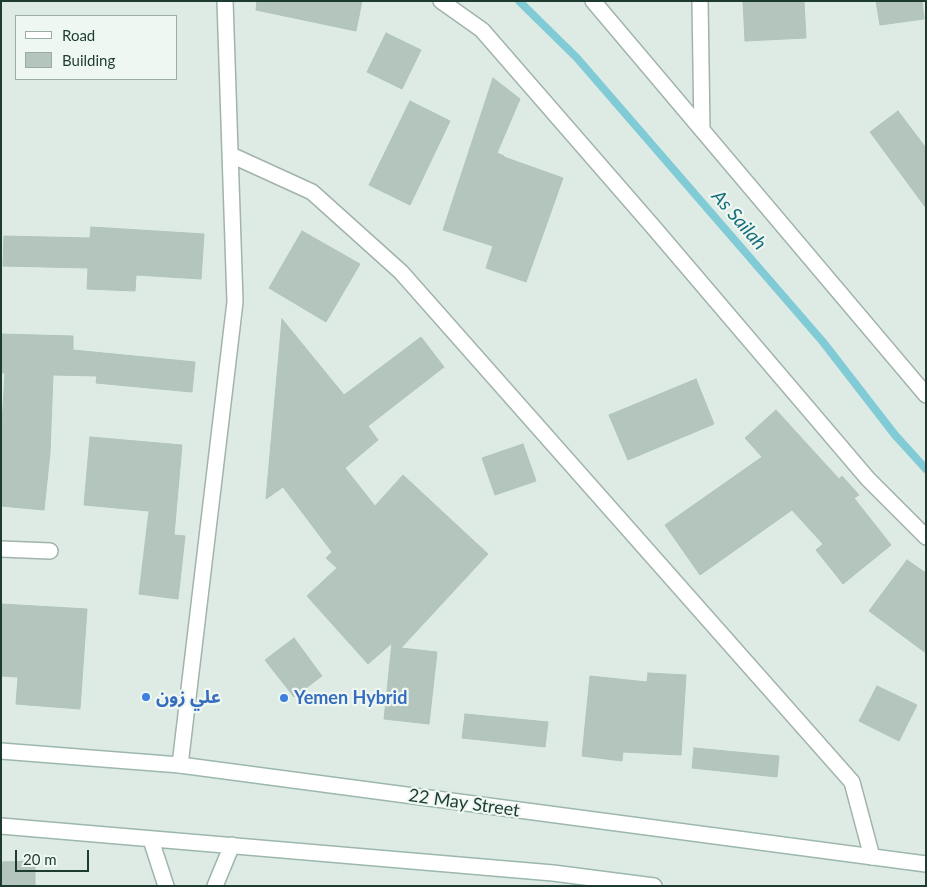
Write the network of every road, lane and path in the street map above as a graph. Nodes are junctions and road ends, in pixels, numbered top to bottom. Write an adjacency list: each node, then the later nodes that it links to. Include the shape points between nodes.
1 (225, 1): 6 (street)
2 (441, 1): 8 (street, via 482,30 868,479)
3 (593, 1): 5 (street)
4 (700, 1): 5 (street)
5 (702, 130): 7 (street)
6 (231, 155): 12 (street, via 235,302); 16 (street, via 312,192 401,272 852,782)
7 (926, 395)
8 (926, 537)
9 (1, 549): 10 (street)
10 (50, 551)
11 (1, 751): 12 (street, 22 May Street)
12 (180, 765): 16 (street, 22 May Street)
13 (1, 826): 14 (street)
14 (151, 840): 15 (street); 18 (street)
15 (232, 846): 19 (street); 20 (street, via 553,873)
16 (872, 857): 17 (street, 22 May Street)
17 (926, 864)
18 (166, 886)
19 (215, 886)
20 (654, 886)

